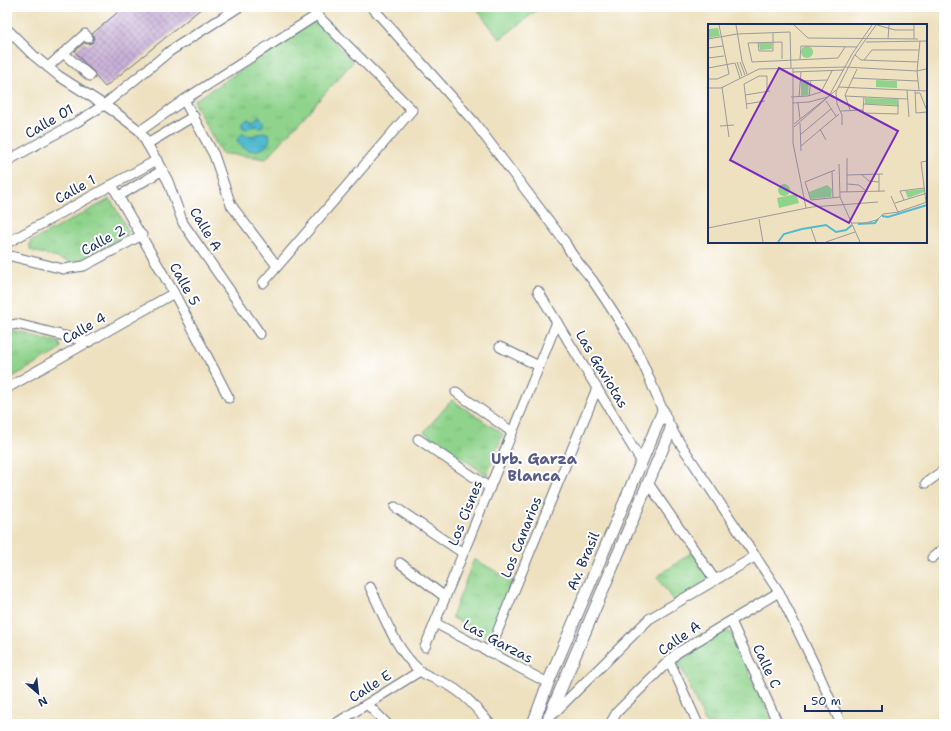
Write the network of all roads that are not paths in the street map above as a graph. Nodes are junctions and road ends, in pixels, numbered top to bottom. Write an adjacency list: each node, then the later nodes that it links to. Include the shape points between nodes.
1 (239, 7): 9 (street, Calle 01, via 170,51)
2 (372, 7): 35 (street, via 474,122 565,242 570,254 592,281 631,341)
3 (7, 29): 6 (street)
4 (88, 38): 5 (street, via 85,34)
5 (64, 53): 6 (street); 7 (street)
6 (48, 67): 9 (street)
7 (90, 76)
8 (184, 100): 10 (street); 11 (street); 21 (street, via 317,15 412,110)
9 (104, 105): 11 (street); 14 (street, Calle 01)
10 (194, 116): 12 (street); 21 (street, via 214,155 231,205)
11 (140, 131): 12 (street, Calle A)
12 (148, 144): 13 (street, Calle A)
13 (156, 160): 15 (street, Calle A); 16 (street, Calle 1)
14 (7, 161)
15 (162, 170): 17 (street); 27 (street, Calle A, via 184,223)
16 (112, 185): 17 (street, Calle 5); 19 (street, Calle 1)
17 (119, 196): 18 (street, Calle 5)
18 (142, 235): 20 (street, Calle 2, via 84,266 63,269); 24 (street, Calle 5)
19 (7, 243)
20 (7, 255)
21 (277, 266): 22 (street)
22 (263, 283)
23 (538, 292): 25 (street, Las Gaviotas)
24 (174, 293): 28 (street, Calle 4); 34 (street, Calle 5)
25 (557, 322): 30 (street, Los Cisnes); 32 (street, Las Gaviotas)
26 (7, 326): 28 (street, via 17,324)
27 (260, 334)
28 (89, 342): 31 (street, Calle 4)
29 (500, 347): 30 (street)
30 (539, 366): 37 (street, Los Cisnes)
31 (7, 388)
32 (597, 388): 39 (street, Las Gaviotas); 57 (street, Los Canarios)
33 (456, 392): 37 (street)
34 (229, 398)
35 (662, 411): 36 (street); 39 (street, Av. Brasil)
36 (671, 429): 42 (street, Av. Brasil); 47 (street)
37 (512, 432): 43 (street, Los Cisnes)
38 (418, 440): 43 (street)
39 (641, 461): 60 (street, Av. Brasil)
40 (944, 470): 41 (street)
41 (926, 483)
42 (648, 484): 50 (street); 62 (street, Av. Brasil)
43 (490, 488): 46 (street, Los Cisnes)
44 (395, 507): 46 (street)
45 (944, 548): 48 (street)
46 (463, 553): 53 (street, Los Cisnes)
47 (756, 556): 50 (street); 52 (street)
48 (932, 558)
49 (400, 563): 53 (street)
50 (715, 580): 62 (street, via 649,618)
51 (370, 587): 59 (street, via 400,650)
52 (779, 592): 54 (street, Calle A); 70 (street)
53 (445, 597): 55 (street, Los Cisnes)
54 (731, 621): 58 (street, Calle A); 69 (street, Calle C)
55 (435, 623): 56 (street, Los Cisnes); 57 (street, Las Garzas)
56 (425, 647)
57 (489, 652): 60 (street, Las Garzas)
58 (669, 660): 67 (street, Calle A, via 617,712); 68 (street)
59 (420, 671): 61 (street, Calle E); 65 (street, via 459,692)
60 (548, 683): 66 (street, Av. Brasil)
61 (367, 704): 63 (street, Calle E); 64 (street)
62 (546, 722)
63 (335, 724)
64 (387, 724)
65 (490, 724)
66 (533, 724)
67 (610, 724)
68 (698, 724)
69 (777, 724)
70 (841, 724)

